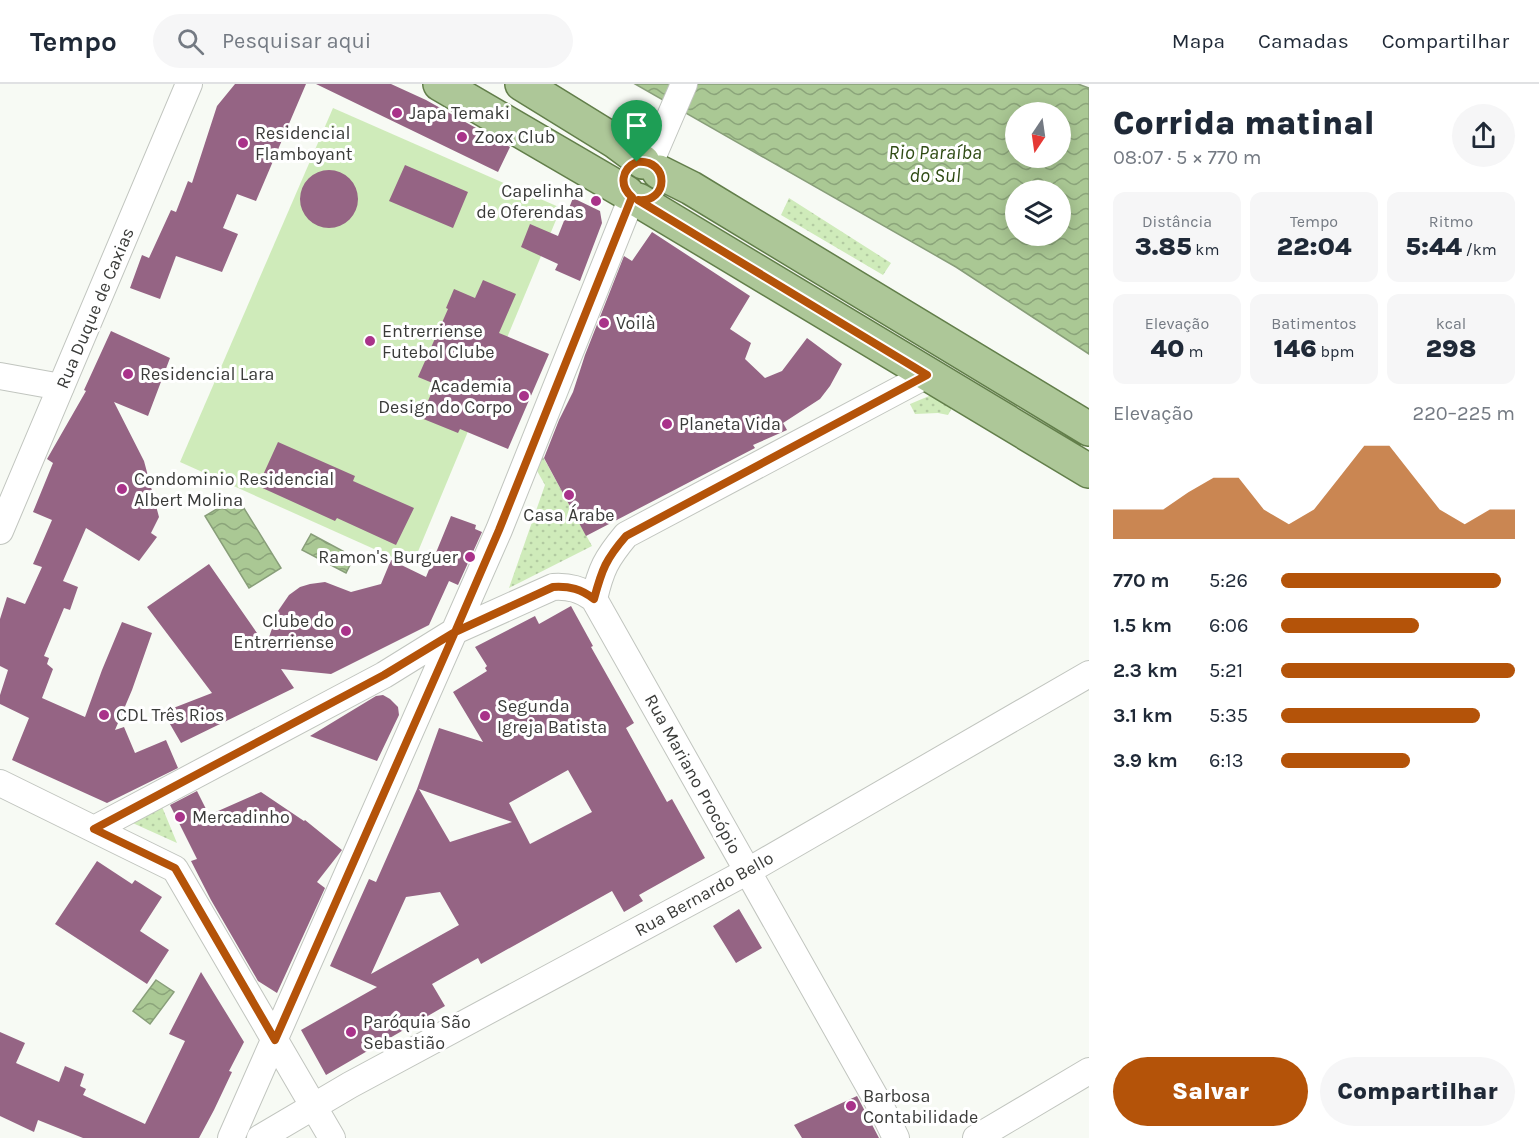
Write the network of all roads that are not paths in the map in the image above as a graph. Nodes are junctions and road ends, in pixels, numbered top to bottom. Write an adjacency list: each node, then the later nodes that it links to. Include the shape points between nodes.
1 (189, 84): 9 (street, Rua Duque de Caxias)
2 (440, 84): 6 (main road)
3 (522, 84): 5 (main road)
4 (684, 84): 5 (street)
5 (651, 165): 6 (main road, via 631,165 623,175 624,188); 10 (main road)
6 (632, 197): 7 (main road); 14 (street)
7 (927, 375): 11 (main road); 13 (street, via 626,536 609,556)
8 (0, 376): 9 (street)
9 (61, 387): 12 (street, Rua Duque de Caxias)
10 (1089, 429)
11 (1089, 471)
12 (0, 531)
13 (594, 599): 14 (street, via 569,586 553,587); 18 (street, Rua Mariano Procópio)
14 (455, 632): 17 (street, via 384,675); 19 (street)
15 (1089, 674): 18 (street, Rua Bernardo Bello)
16 (0, 783): 17 (street)
17 (89, 826): 19 (street, via 175,868)
18 (748, 871): 21 (street, Rua Bernardo Bello); 25 (street, Rua Mariano Procópio)
19 (275, 1040): 21 (street); 22 (street)
20 (1089, 1071): 26 (street)
21 (314, 1106): 23 (street, Rua Bernardo Bello); 24 (street)
22 (231, 1138)
23 (260, 1138)
24 (332, 1138)
25 (896, 1138)
26 (976, 1138)

